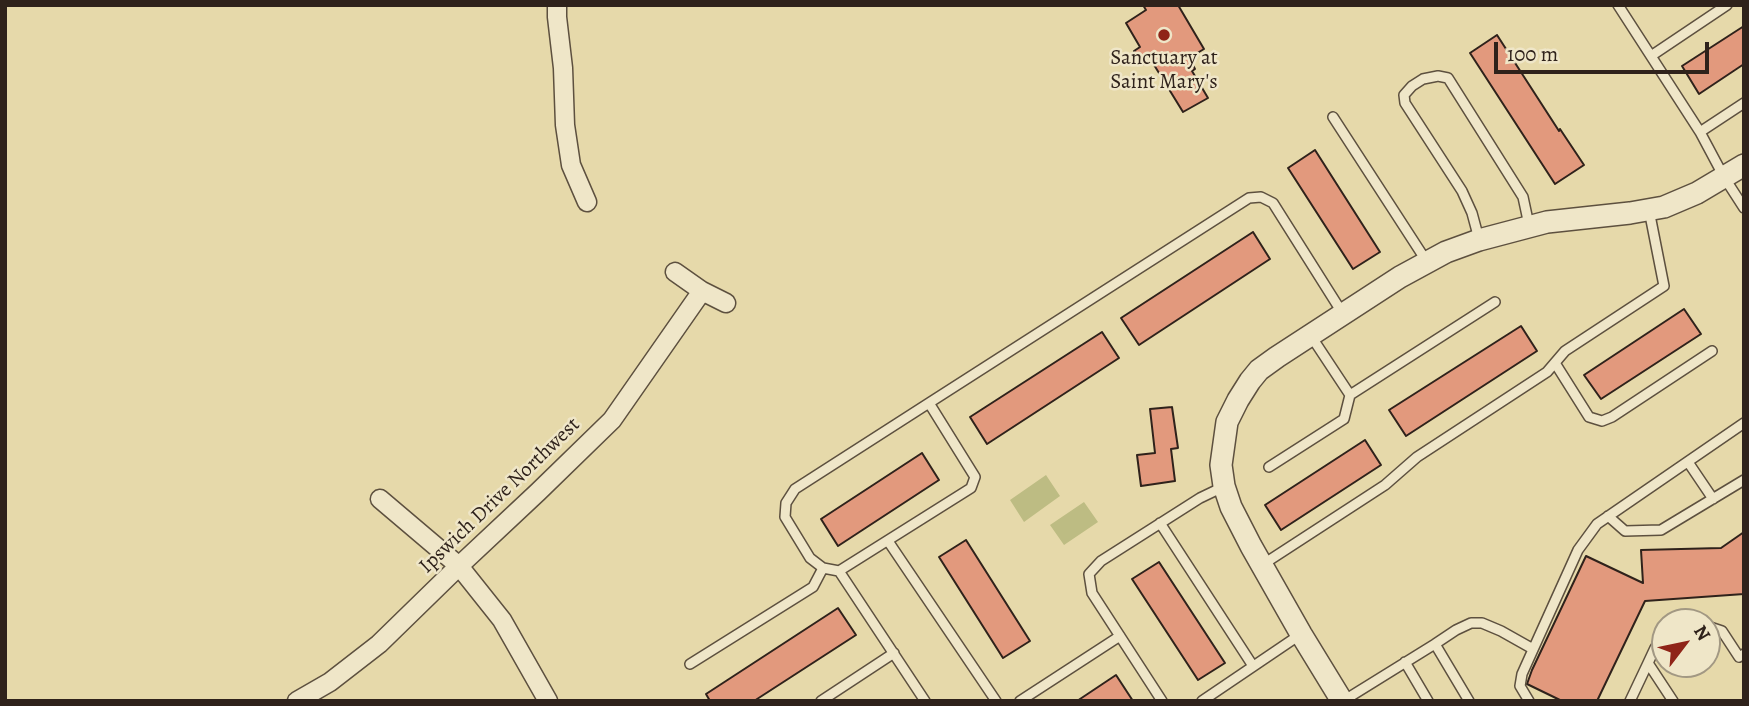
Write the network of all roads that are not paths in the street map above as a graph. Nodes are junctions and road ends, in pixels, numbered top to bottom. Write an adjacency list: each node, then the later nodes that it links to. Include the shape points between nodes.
1 (557, 5): 10 (street, via 571,165)
2 (1618, 5): 4 (lane)
3 (1727, 5): 4 (lane)
4 (1651, 55): 7 (lane)
5 (1744, 103): 7 (lane)
6 (1333, 117): 15 (lane)
7 (1700, 132): 9 (lane)
8 (1744, 165): 9 (street)
9 (1724, 177): 11 (lane); 12 (street, via 1697,193)
10 (587, 202)
11 (1744, 208)
12 (1649, 210): 13 (street); 23 (lane, via 1664,286 1565,351)
13 (1530, 227): 14 (street); 14 (lane, via 1523,197 1448,78 1423,79 1404,95 1405,103 1462,191)
14 (1479, 240): 15 (street)
15 (1427, 262): 20 (street)
16 (675, 272): 17 (street)
17 (702, 291): 19 (street); 37 (street, Ipswich Drive Northwest, via 612,420)
18 (1494, 302): 24 (lane)
19 (726, 303)
20 (1343, 314): 21 (street); 25 (lane, via 1273,202 1249,198)
21 (1311, 335): 24 (lane); 30 (street, via 1259,370 1238,400 1223,444)
22 (1712, 351): 23 (lane, via 1602,421 1589,417)
23 (1555, 363): 36 (lane, via 1417,457 1385,485)
24 (1350, 395): 28 (lane, via 1344,419)
25 (929, 403): 35 (lane, via 975,477 971,488); 38 (lane, via 795,489 786,503 785,517 810,558)
26 (1744, 423): 27 (lane)
27 (1688, 461): 32 (lane); 33 (lane)
28 (1269, 467)
29 (1744, 480): 32 (lane)
30 (1224, 486): 34 (lane); 36 (street)
31 (380, 499): 37 (street)
32 (1713, 499): 33 (lane, via 1661,530 1625,531)
33 (1608, 516): 44 (lane, via 1578,550)
34 (1160, 523): 42 (lane, via 1101,561 1089,574 1092,593); 51 (lane)
35 (887, 541): 39 (lane); 56 (lane)
36 (1262, 565): 41 (street)
37 (458, 566): 52 (street, Ipswich Drive Northwest, via 379,644); 53 (street, via 502,620)
38 (822, 568): 39 (lane); 50 (lane, via 813,587)
39 (839, 571): 45 (lane)
40 (1721, 631): 46 (lane, via 1739,657)
41 (1301, 634): 51 (lane); 60 (street)
42 (1120, 636): 57 (lane); 58 (lane)
43 (1435, 643): 44 (lane, via 1471,623 1482,623); 48 (lane); 62 (lane)
44 (1533, 649): 63 (lane, via 1520,686)
45 (894, 653): 54 (lane); 55 (lane)
46 (1744, 654)
47 (1651, 657): 49 (lane)
48 (1405, 662): 60 (lane); 61 (lane)
49 (1648, 663): 64 (lane); 65 (lane)
50 (690, 664)
51 (1253, 666): 59 (lane)
52 (297, 701)
53 (548, 701)
54 (821, 701)
55 (925, 701)
56 (996, 701)
57 (1020, 701)
58 (1162, 701)
59 (1202, 701)
60 (1342, 701)
61 (1429, 701)
62 (1469, 701)
63 (1529, 701)
64 (1630, 701)
65 (1673, 701)

